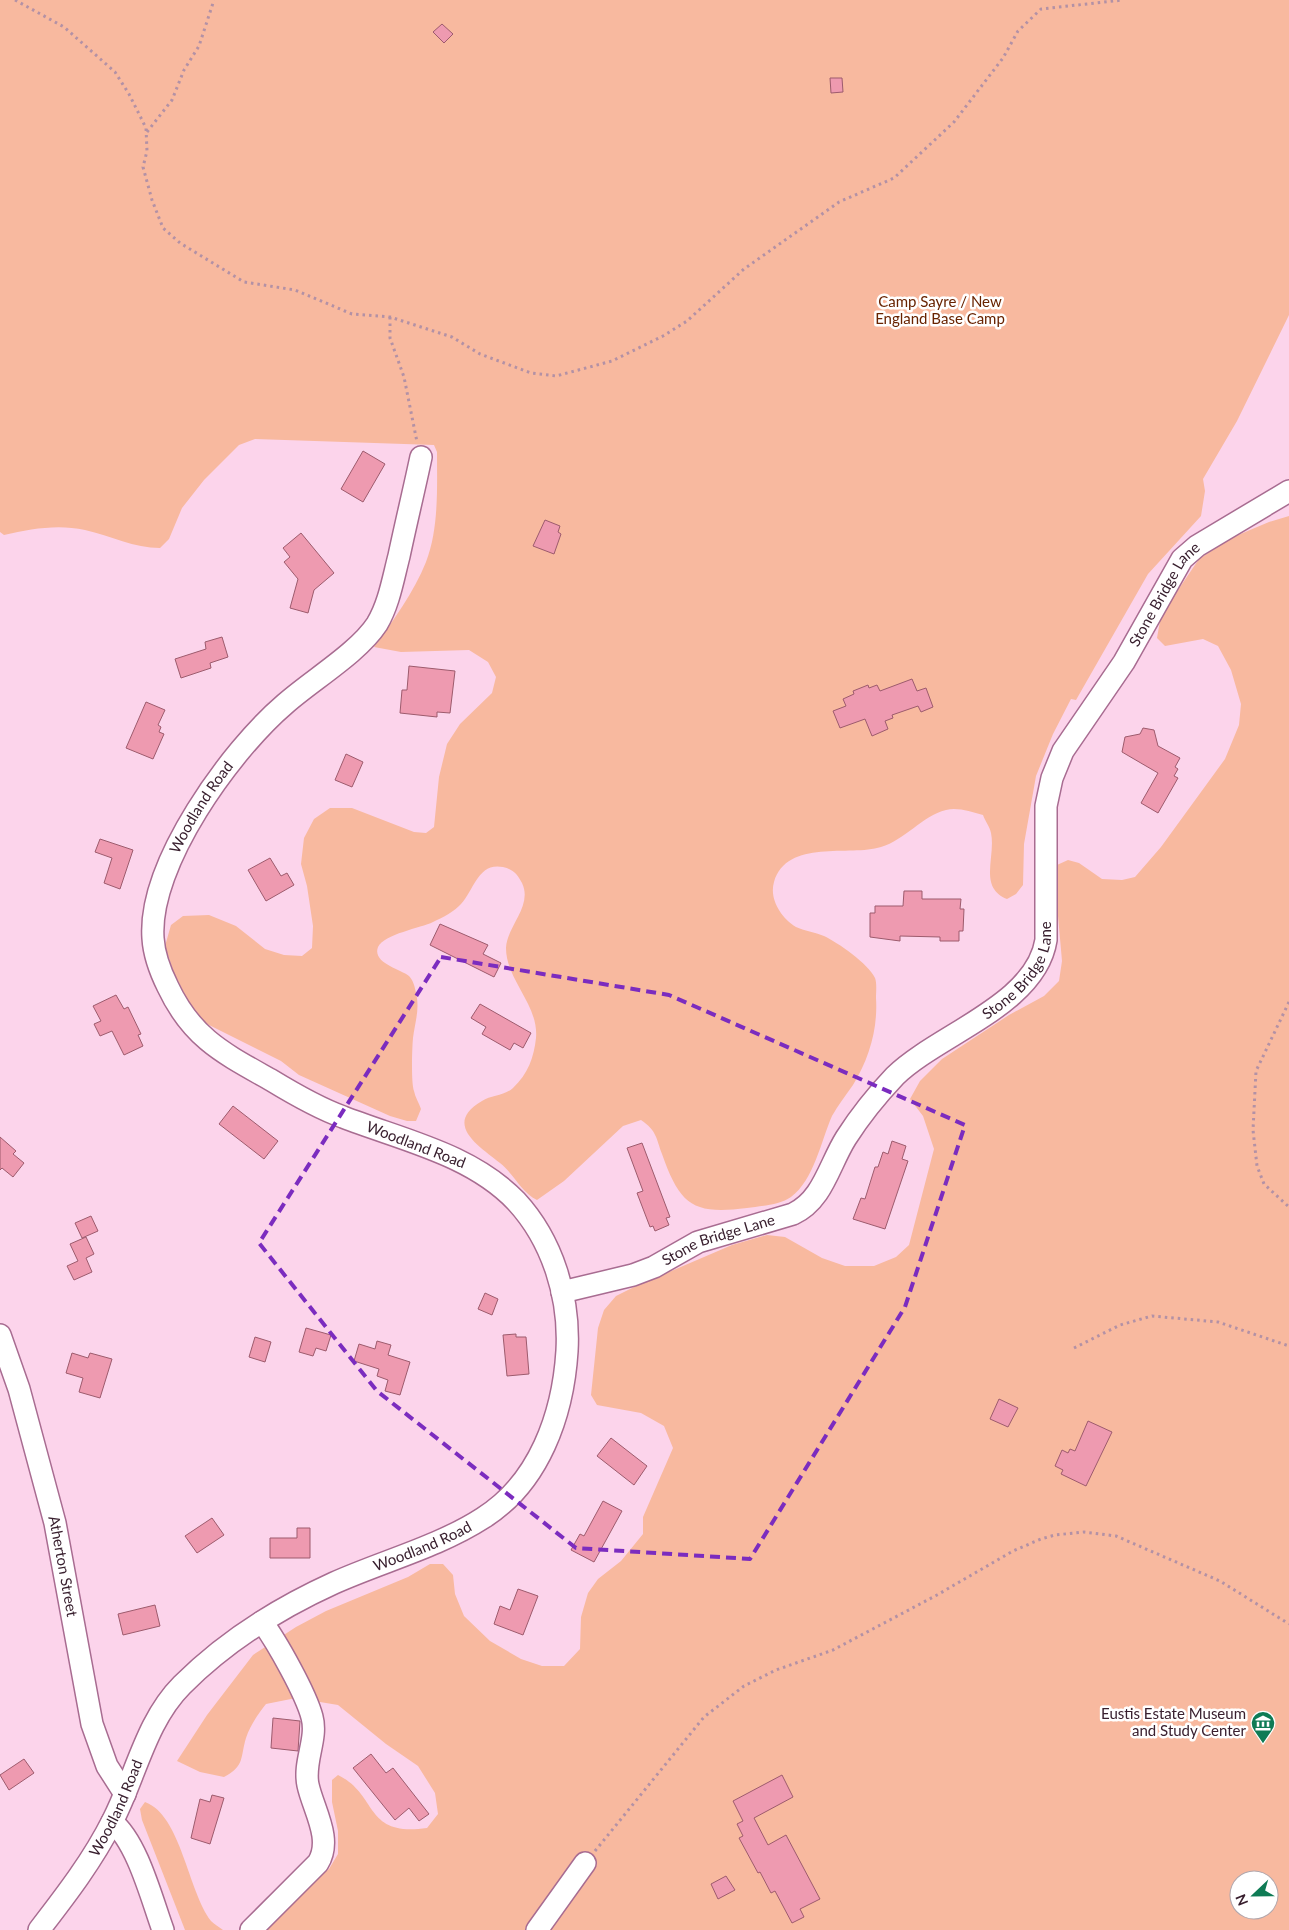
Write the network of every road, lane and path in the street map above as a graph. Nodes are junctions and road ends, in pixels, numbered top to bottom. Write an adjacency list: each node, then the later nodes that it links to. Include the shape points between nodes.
1 (15, 0): 4 (path, via 64,27 115,72 142,117)
2 (214, 0): 4 (path, via 199,46 184,70 172,100)
3 (1123, 0): 5 (path, via 1040,9 1018,31 1003,58 954,122 894,178 839,202 744,269 687,321 612,361 556,376 531,373 480,354 452,337)
4 (146, 133): 5 (path, via 147,151 143,167 152,200 163,228 180,243 244,282 295,290 352,314)
5 (390, 317): 6 (path, via 390,338 404,378)
6 (421, 457): 10 (street, Woodland Road, via 390,592 379,621 360,642 267,720 242,746 217,780 171,861 154,913 155,951 162,975 186,1018 202,1038 223,1053 322,1108 466,1164 505,1191 541,1236)
7 (1289, 490): 10 (street, Stone Bridge Lane, via 1197,546 1182,559 1124,662 1063,752 1052,778 1046,806 1046,940 1034,972 995,1007 897,1075 853,1128 817,1194 806,1206 793,1214 698,1242 639,1274)
8 (1289, 1002): 9 (path, via 1256,1072 1253,1130 1257,1166 1264,1184)
9 (1289, 1207)
10 (562, 1292): 14 (street, Woodland Road, via 567,1326 566,1358 556,1413 537,1461 511,1496 490,1514 464,1529 331,1584)
11 (0, 1335): 16 (street, Atherton Street, via 19,1389 55,1523 92,1724 107,1766)
12 (1289, 1346): 13 (path, via 1218,1322 1152,1316 1120,1325)
13 (1074, 1348)
14 (262, 1622): 16 (street, Woodland Road, via 212,1659 169,1700 151,1729); 21 (street, via 278,1647 312,1718 307,1776 320,1822 322,1852 318,1863)
15 (1289, 1624): 18 (path, via 1220,1581 1116,1536 1084,1532 1040,1539 833,1650 776,1670 736,1691 700,1722)
16 (125, 1794): 17 (street, Woodland Road)
17 (112, 1822): 19 (street, Woodland Road, via 84,1870); 20 (street, via 123,1832 132,1848)
18 (585, 1863): 22 (street)
19 (39, 1930)
20 (163, 1930)
21 (251, 1930)
22 (537, 1930)

